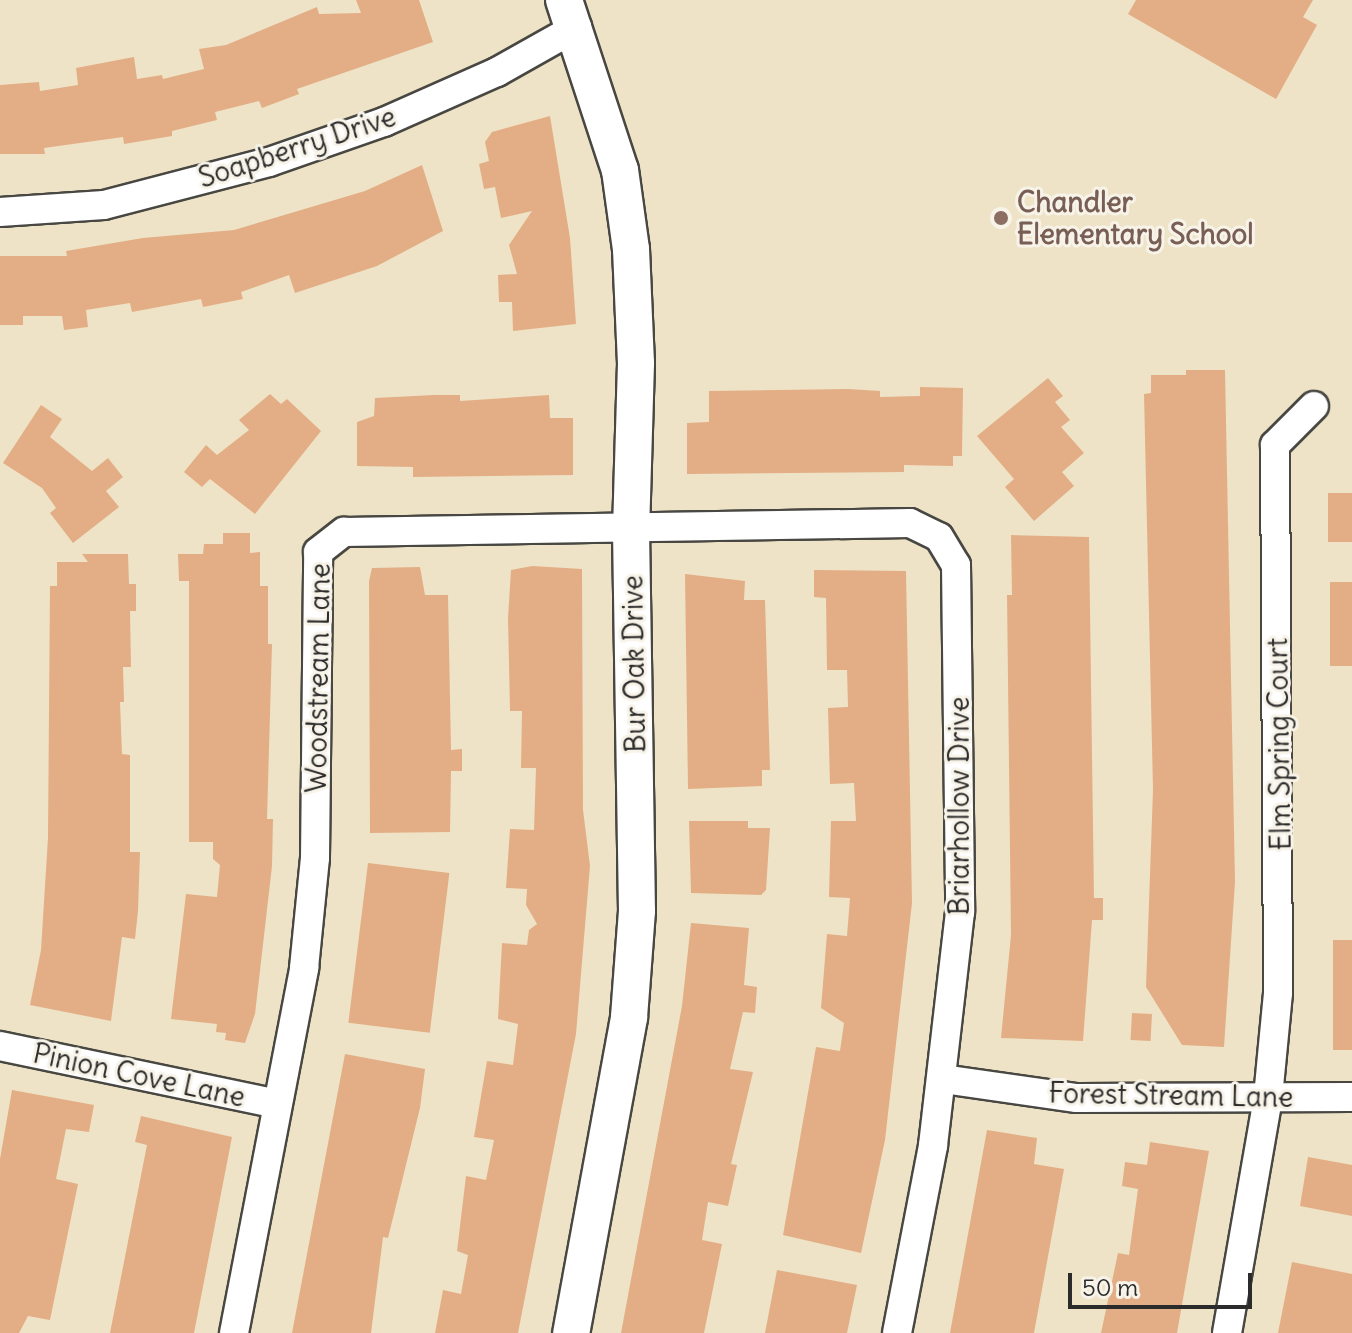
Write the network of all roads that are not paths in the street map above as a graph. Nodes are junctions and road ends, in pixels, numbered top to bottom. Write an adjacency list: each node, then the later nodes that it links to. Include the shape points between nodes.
1 (570, 14): 2 (street, Soapberry Drive, via 497,72 384,122 269,162 104,205); 4 (street, Bur Oak Drive, via 620,170 631,249 636,363)
2 (0, 212)
3 (1314, 406): 8 (street, Elm Spring Court, via 1275,445 1281,868)
4 (631, 530): 5 (street, Woodstream Lane, via 910,523); 10 (street, Woodstream Lane, via 344,532 318,552 315,858 304,968); 12 (street, Bur Oak Drive, via 635,941 624,1049)
5 (939, 537): 7 (street, Briarhollow Drive, via 956,565 960,735 960,912)
6 (0, 1046): 10 (street, Pinion Cove Lane)
7 (943, 1079): 8 (street, Forest Stream Lane, via 1077,1098); 13 (street, Briarhollow Drive)
8 (1268, 1097): 9 (street, Forest Stream Lane); 14 (street, Elm Spring Court)
9 (1352, 1097)
10 (277, 1104): 11 (street, Woodstream Lane)
11 (234, 1333)
12 (571, 1333)
13 (897, 1333)
14 (1227, 1333)

